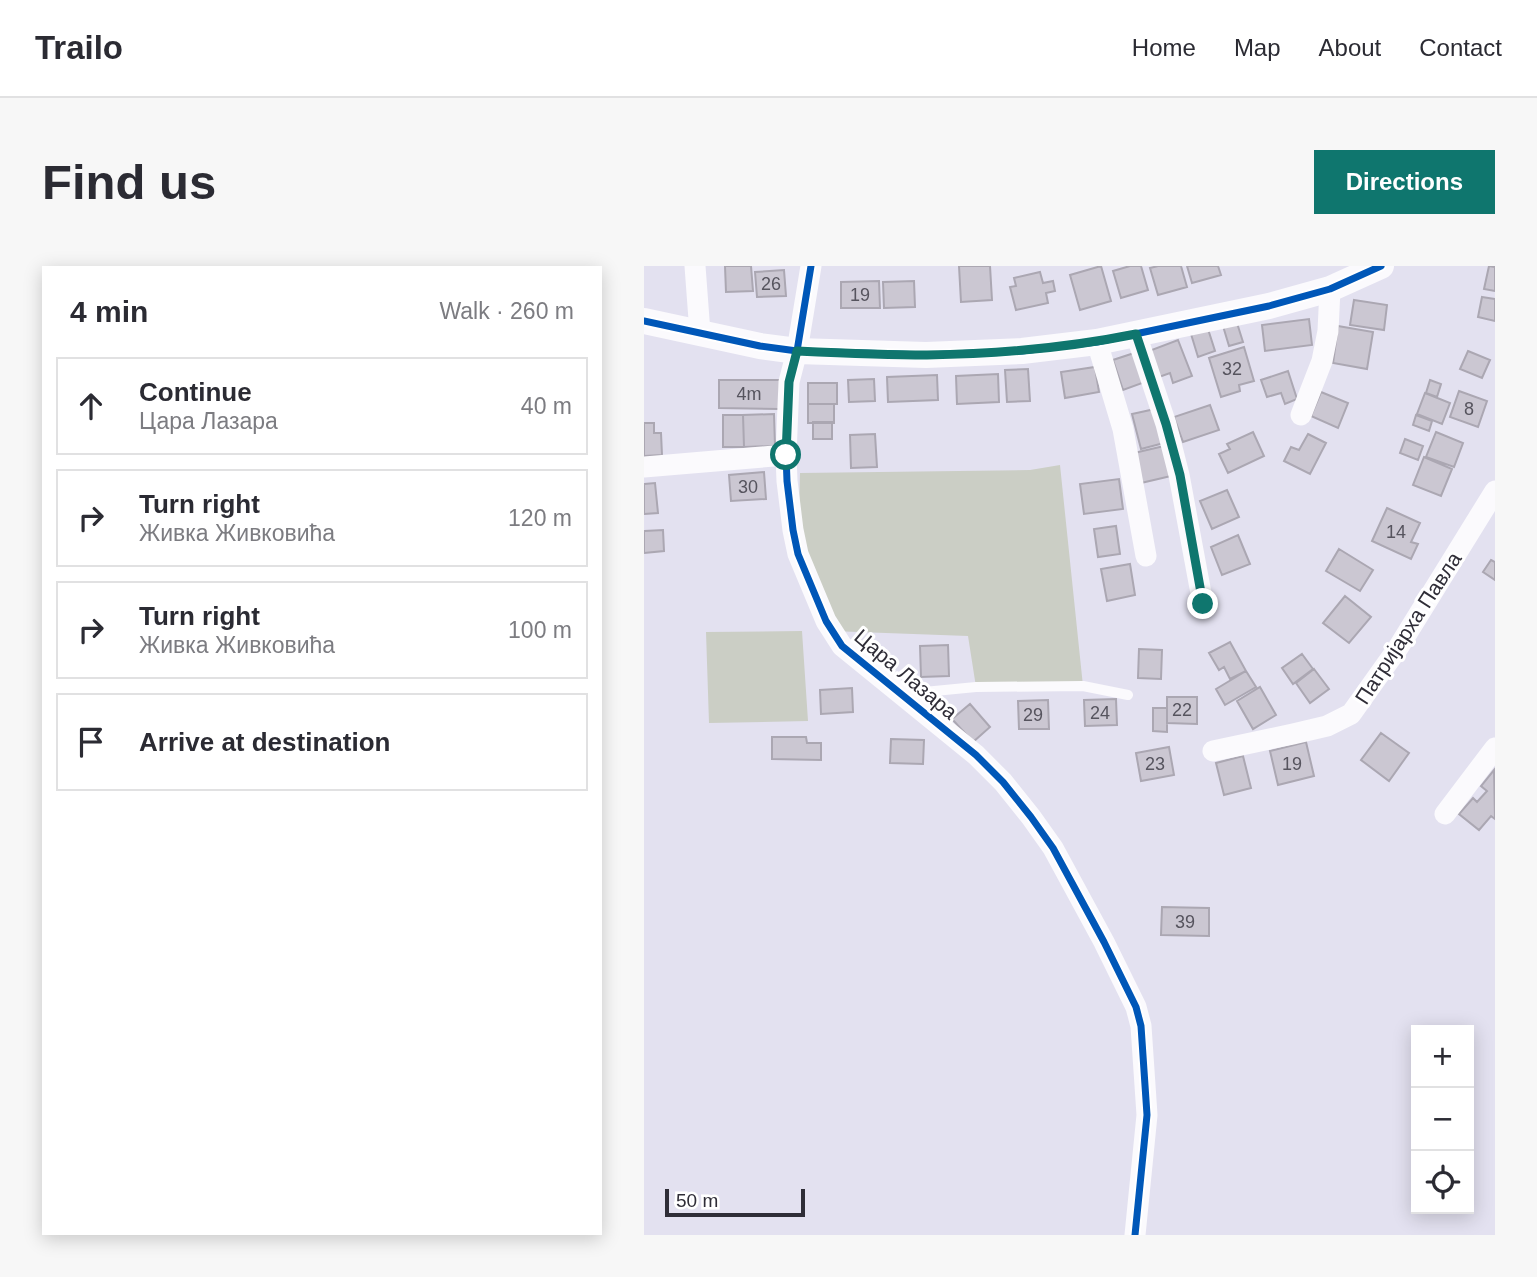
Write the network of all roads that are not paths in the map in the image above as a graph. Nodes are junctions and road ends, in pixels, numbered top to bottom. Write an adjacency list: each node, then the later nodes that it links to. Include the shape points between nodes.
1 (695, 266): 6 (street)
2 (811, 266): 9 (street, Цара Лазара)
3 (1381, 266): 4 (street)
4 (1330, 289): 7 (street); 10 (street, via 1322,361)
5 (644, 321): 6 (street)
6 (700, 333): 9 (street)
7 (1136, 334): 8 (street); 15 (street, via 1180,475)
8 (1097, 342): 9 (street, via 926,355); 14 (street, via 1123,429)
9 (797, 351): 11 (street, Цара Лазара, via 789,382)
10 (1301, 415)
11 (786, 455): 12 (street); 17 (street, Цара Лазара, via 798,554 826,621 842,646)
12 (644, 467)
13 (1495, 491): 19 (street, Патријарха Павла, via 1398,648 1351,714 1327,726)
14 (1146, 556)
15 (1203, 604)
16 (1128, 695): 17 (lane, Цара Лазара, via 1083,686 976,687 924,692)
17 (909, 699): 21 (street, Цара Лазара, via 976,755 1031,817 1053,848 1136,1007 1147,1115)
18 (1495, 748): 20 (street)
19 (1213, 751)
20 (1445, 814)
21 (1135, 1235)

